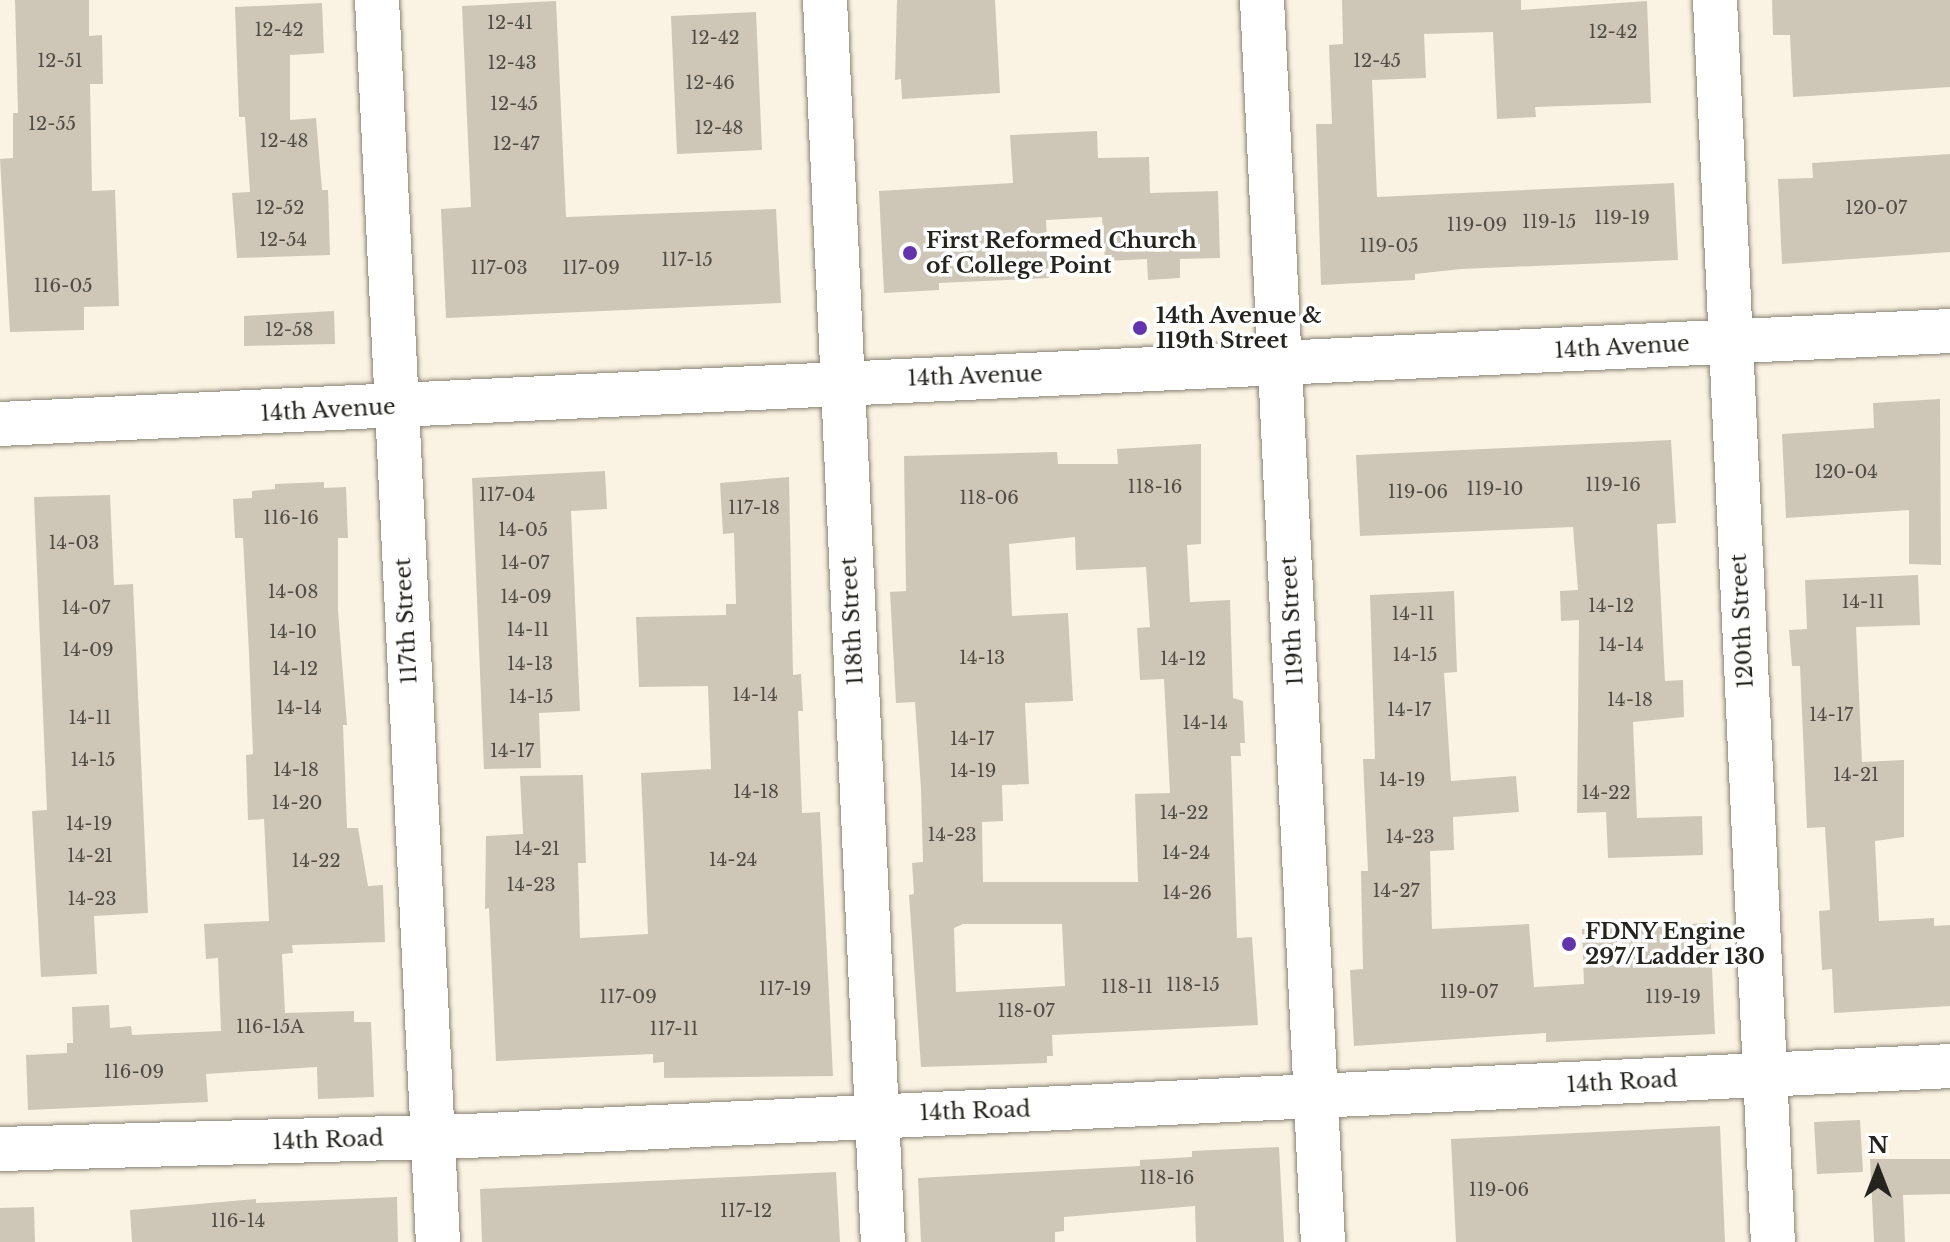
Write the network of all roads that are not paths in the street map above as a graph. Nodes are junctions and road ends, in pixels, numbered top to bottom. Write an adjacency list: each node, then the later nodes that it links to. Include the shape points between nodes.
1 (377, 0): 9 (street, 117th Street)
2 (825, 0): 8 (street, 118th Street)
3 (1262, 0): 7 (street, 119th Street)
4 (1715, 0): 6 (street, 120th Street)
5 (1950, 331): 6 (street, 14th Avenue)
6 (1729, 341): 7 (street, 14th Avenue); 12 (street, 120th Street)
7 (1278, 364): 8 (street, 14th Avenue); 13 (street, 119th Street)
8 (841, 382): 9 (street, 14th Avenue); 14 (street, 118th Street)
9 (395, 407): 10 (street, 14th Avenue); 15 (street, 117th Street)
10 (0, 424)
11 (1950, 1066): 12 (street, 14th Road)
12 (1762, 1076): 13 (street, 14th Road); 20 (street, 120th Street)
13 (1319, 1096): 14 (street, 14th Road); 19 (street, 119th Street)
14 (876, 1115): 15 (street, 14th Road); 18 (street, 118th Street)
15 (433, 1137): 16 (street, 14th Road); 17 (street, 117th Street)
16 (0, 1149)
17 (438, 1242)
18 (883, 1242)
19 (1323, 1242)
20 (1773, 1242)

